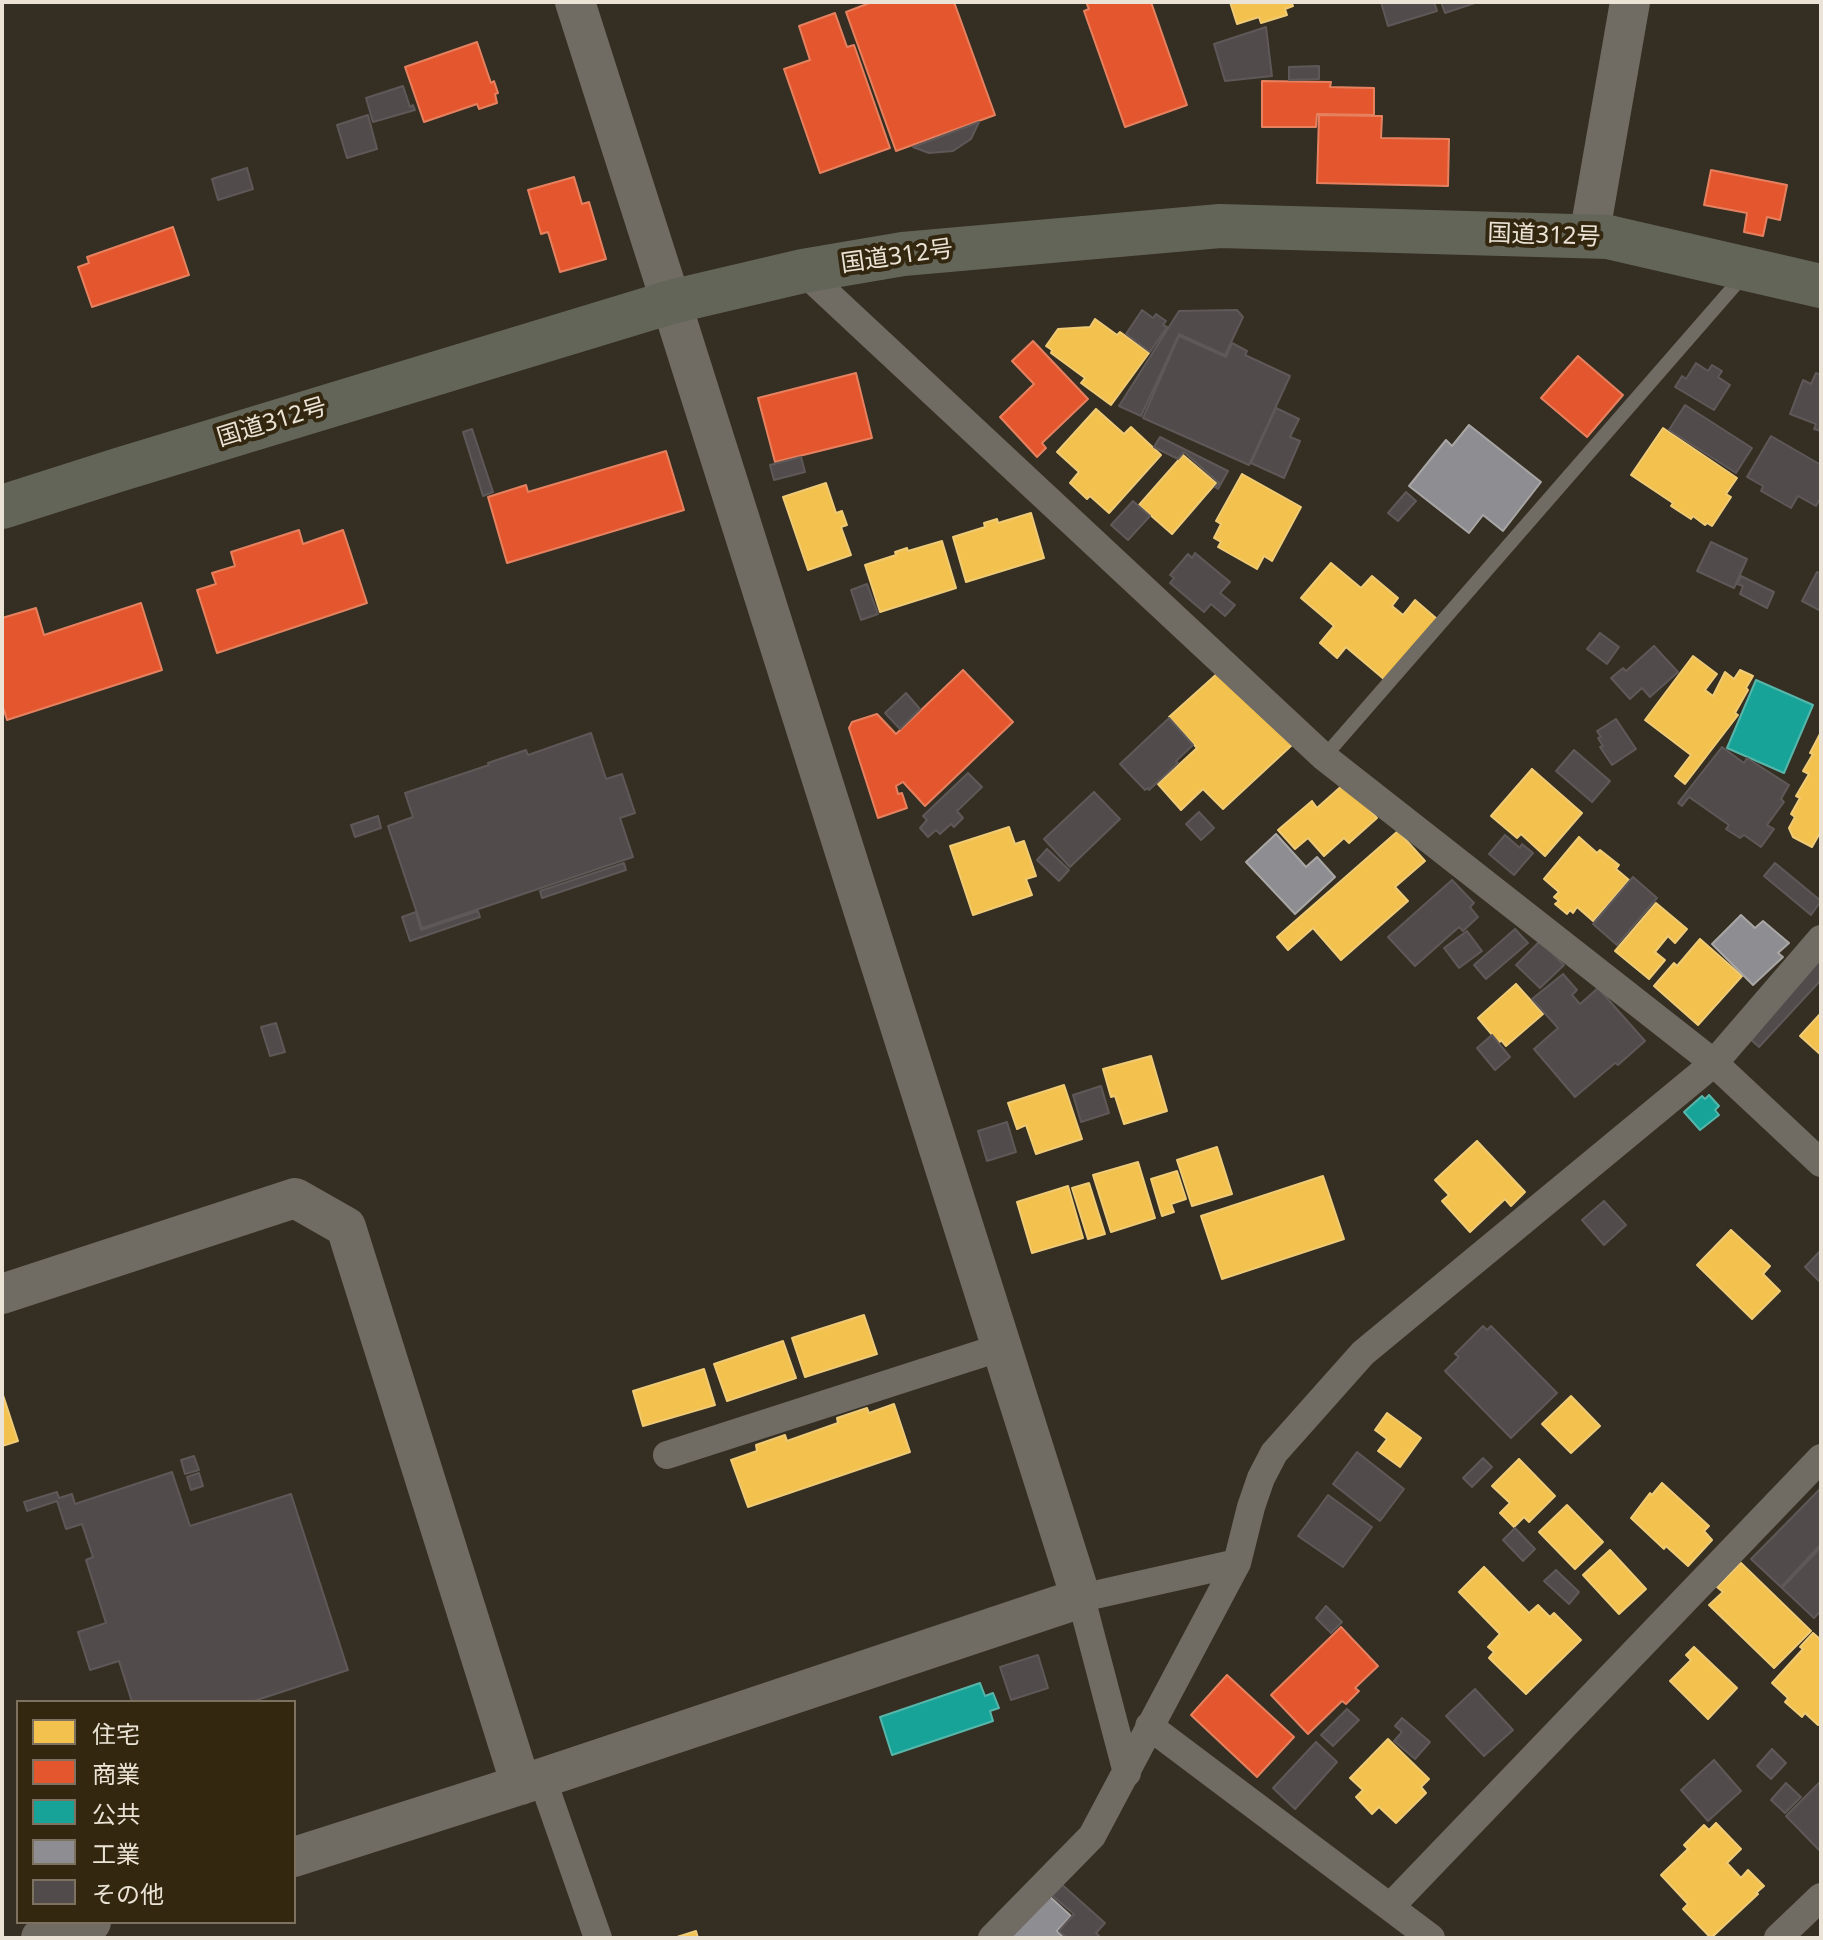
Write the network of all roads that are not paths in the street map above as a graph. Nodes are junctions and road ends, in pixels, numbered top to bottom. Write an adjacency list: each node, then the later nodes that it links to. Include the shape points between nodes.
1 (575, 2): 7 (street)
2 (1630, 2): 3 (street)
3 (1589, 237): 4 (highway, 国道312号); 5 (highway, 国道312号, via 1220,226 903,254)
4 (1749, 269): 6 (highway, 国道312号); 9 (lane)
5 (803, 271): 7 (highway, 国道312号); 9 (street)
6 (1821, 286)
7 (671, 302): 8 (highway, 国道312号); 14 (street)
8 (2, 507)
9 (1324, 757): 11 (street)
10 (1821, 939): 11 (street)
11 (1714, 1063): 12 (street); 17 (street, via 1363,1353 1274,1453 1251,1507)
12 (1821, 1163)
13 (2, 1294): 21 (street, via 295,1198 346,1227)
14 (1002, 1347): 15 (street); 18 (street)
15 (667, 1455)
16 (1821, 1458): 23 (street)
17 (1237, 1563): 18 (street); 19 (street)
18 (1081, 1598): 20 (street); 21 (street)
19 (1149, 1726): 20 (street); 23 (street)
20 (1127, 1773): 28 (street, via 1092,1836)
21 (531, 1782): 22 (street); 27 (street)
22 (296, 1856)
23 (1390, 1907): 29 (street)
24 (1818, 1907): 30 (street)
25 (85, 1924): 26 (street)
26 (41, 1938)
27 (598, 1938)
28 (992, 1938)
29 (1431, 1938)
30 (1778, 1938)

